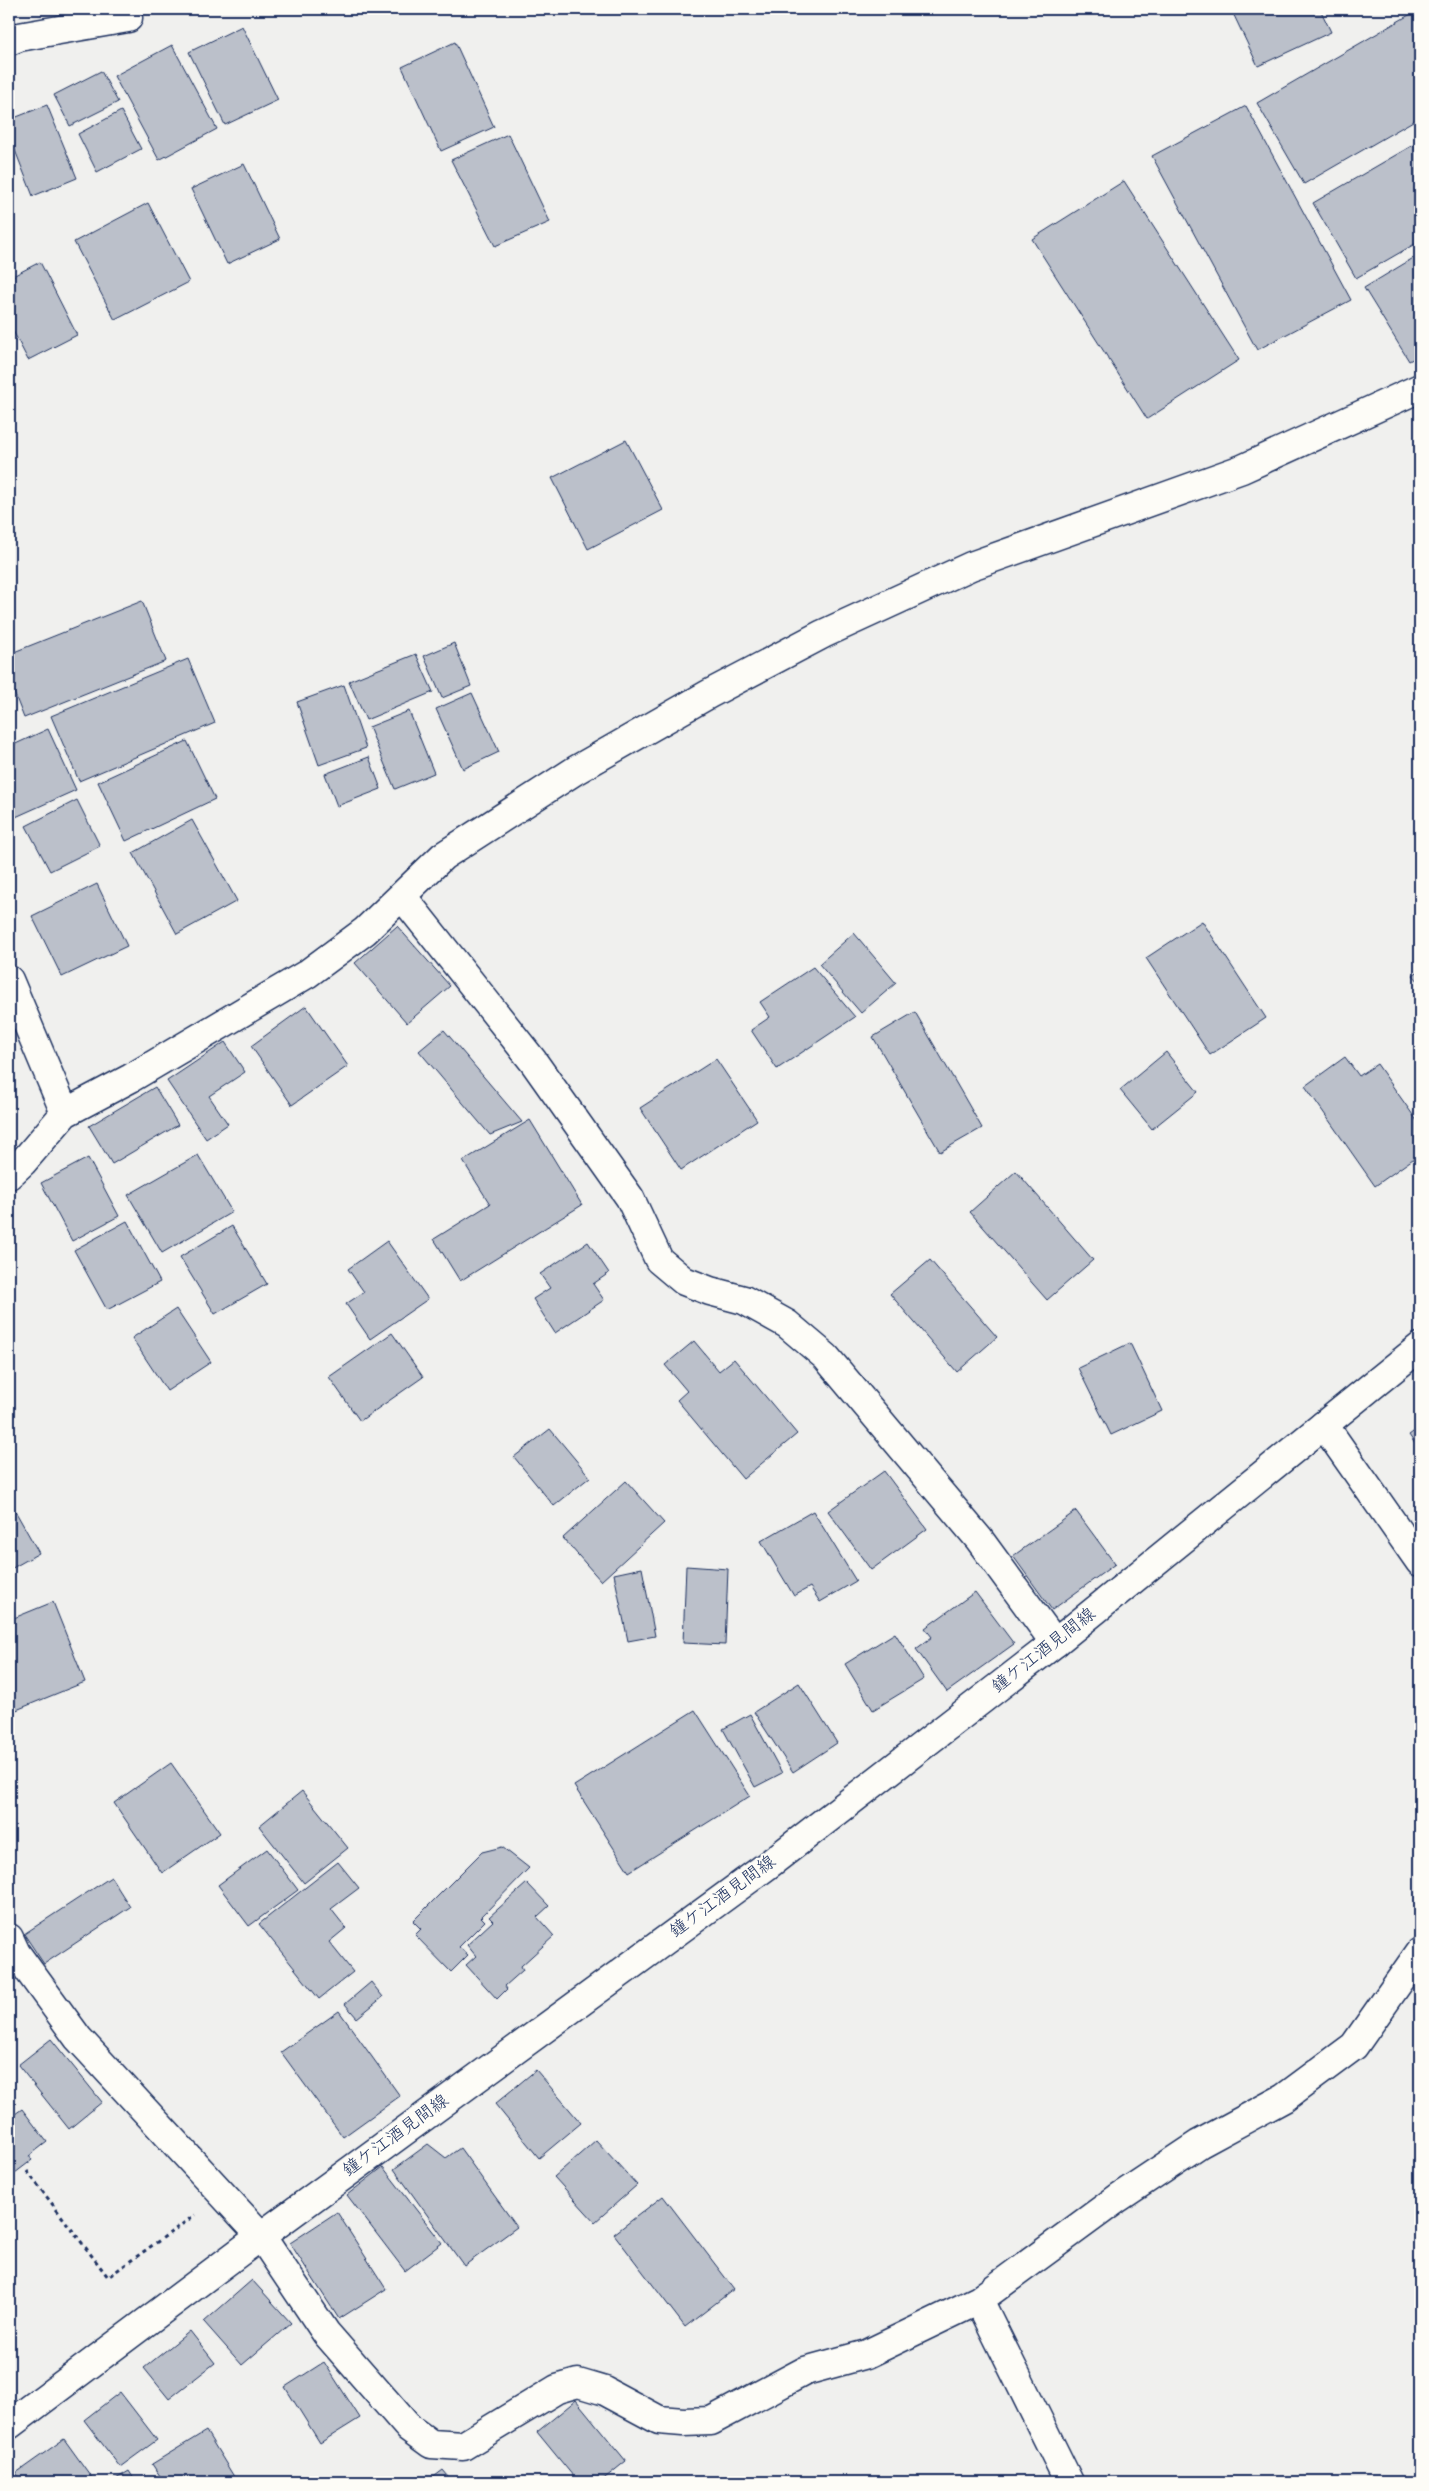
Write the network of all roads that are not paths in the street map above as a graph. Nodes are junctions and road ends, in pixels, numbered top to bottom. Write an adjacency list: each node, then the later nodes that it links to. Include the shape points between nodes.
1 (125, 9): 2 (street, via 128,18 19,37)
2 (9, 42)
3 (1420, 388): 4 (street, via 1242,469 971,566 823,634 576,770 443,856)
4 (402, 896): 6 (street, via 365,931 307,974 131,1078); 11 (street, via 533,1061 630,1198 659,1260 684,1280 710,1292 744,1300 787,1324 826,1357 979,1539)
5 (9, 980): 6 (street)
6 (65, 1113): 7 (street)
7 (9, 1175)
8 (1420, 1347): 9 (street, 鐘ケ江酒見間線)
9 (1324, 1425): 10 (street); 11 (street, 鐘ケ江酒見間線)
10 (1420, 1562)
11 (1055, 1644): 14 (street, 鐘ケ江酒見間線, via 768,1865)
12 (9, 1938): 14 (street, via 16,1953 78,2038)
13 (1420, 1952): 15 (street, via 1354,2046 1284,2098 1199,2144 1118,2198)
14 (261, 2236): 15 (street, via 326,2333 410,2428 431,2444 463,2446 557,2389 578,2383 605,2391 660,2420 711,2421 806,2371 867,2354); 16 (street, 鐘ケ江酒見間線)
15 (978, 2300): 17 (street)
16 (9, 2425)
17 (1069, 2482)

